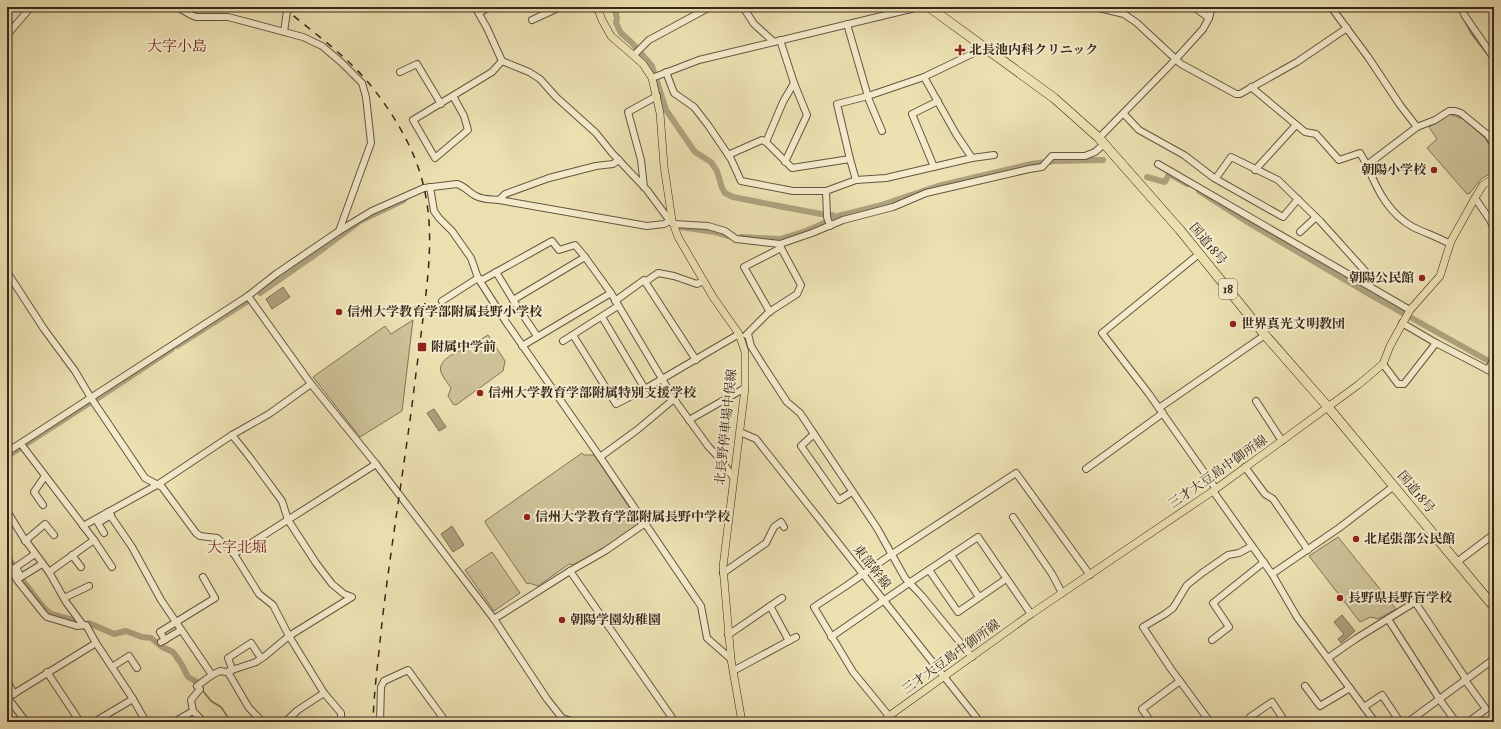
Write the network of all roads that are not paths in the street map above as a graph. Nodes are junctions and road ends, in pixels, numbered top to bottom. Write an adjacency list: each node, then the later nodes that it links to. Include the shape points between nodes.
1 (31, 7): 22 (street)
2 (177, 7): 21 (street, via 196,18 228,17)
3 (293, 7): 21 (street, via 287,11)
4 (489, 7): 16 (street)
5 (560, 7): 18 (street)
6 (597, 7): 25 (main road, 北長野停車場中俣線, via 612,36)
7 (710, 7): 25 (street, via 649,40)
8 (743, 7): 23 (street, via 754,24)
9 (919, 7): 19 (street)
10 (929, 7): 24 (highway, 国道18号 / 18)
11 (1095, 7): 27 (street, via 1118,12 1137,23)
12 (1194, 7): 17 (street)
13 (1212, 7): 17 (street)
14 (1331, 7): 20 (street)
15 (1461, 7): 26 (street)
16 (477, 10): 28 (street)
17 (1209, 18): 27 (street, via 1203,29)
18 (532, 20)
19 (847, 24): 23 (street); 37 (street)
20 (1347, 28): 34 (street, via 1298,62); 42 (street)
21 (284, 32): 70 (street, via 322,46 362,83 366,97 371,143)
22 (7, 35)
23 (777, 41): 30 (street, via 699,60); 33 (street)
24 (984, 48): 32 (street); 44 (highway, 国道18号 / 18, via 1054,98)
25 (637, 53): 31 (main road, 北長野停車場中俣線)
26 (1494, 58)
27 (1175, 60): 34 (street, via 1236,94); 40 (street)
28 (502, 61): 35 (street, via 492,72); 50 (street, via 540,79 596,133)
29 (400, 72): 39 (street, via 417,64)
30 (666, 72): 31 (street); 47 (street, via 674,93 694,107)
31 (655, 77): 36 (main road, 北長野停車場中俣線)
32 (924, 77): 37 (street); 38 (street)
33 (794, 83): 45 (street); 52 (street, via 807,115)
34 (1251, 87): 41 (street)
35 (453, 96): 39 (street); 39 (street, via 468,130 436,158 413,120)
36 (656, 96): 61 (street, via 628,112 641,160); 68 (main road, 北長野停車場中俣線)
37 (868, 96): 43 (street); 51 (street, via 837,104)
38 (938, 102): 49 (street); 55 (street, via 912,114)
39 (441, 104)
40 (1124, 114): 44 (street); 57 (street, via 1139,130 1184,155)
41 (1296, 125): 54 (street, via 1305,132 1316,134 1339,160 1360,153); 56 (street)
42 (1417, 127): 46 (street, via 1449,111 1455,111 1488,135); 54 (street)
43 (882, 131)
44 (1102, 141): 67 (street, via 1095,152 1085,156 1052,156 1042,167 926,193 893,207 843,220); 74 (highway, 国道18号 / 18)
45 (766, 142): 47 (street, via 762,140); 52 (street)
46 (1494, 144)
47 (728, 155): 62 (street, via 741,181 793,191)
48 (994, 155): 49 (street)
49 (972, 158): 55 (street)
50 (619, 160): 61 (street); 65 (street, via 613,164 548,178 505,194)
51 (850, 160): 52 (street, via 792,168); 59 (street)
52 (785, 162)
53 (1158, 164): 87 (street)
54 (1367, 165): 72 (street, via 1384,201 1402,220)
55 (934, 167): 59 (street, via 886,178)
56 (1255, 170): 57 (street, via 1231,157); 64 (street, via 1278,180)
57 (1216, 178): 64 (street, via 1283,217)
58 (1494, 178): 63 (main road, 三才大豆島中御所線, via 1483,185)
59 (856, 180): 62 (street)
60 (430, 187): 65 (street, via 457,184 475,196); 70 (street, via 372,211); 79 (street, via 434,211 452,231 470,258)
61 (644, 187): 68 (street)
62 (826, 191): 67 (street)
63 (1475, 198): 69 (street); 72 (main road, 三才大豆島中御所線)
64 (1298, 199): 66 (street)
65 (499, 200): 68 (street, via 648,226)
66 (1316, 217): 71 (street); 76 (street)
67 (828, 219): 73 (street, via 812,233)
68 (673, 222): 73 (street, via 708,226 725,230 736,239); 80 (main road, 北長野停車場中俣線, via 678,237)
69 (1494, 229)
70 (339, 231): 83 (street)
71 (1300, 232)
72 (1450, 244): 87 (main road, 三才大豆島中御所線, via 1440,276)
73 (781, 246): 88 (street, via 801,285 798,294); 88 (street, via 744,267)
74 (1199, 254): 93 (highway, 国道18号 / 18); 111 (street, via 1102,333)
75 (585, 257): 78 (street, via 575,245 559,250 552,241); 82 (street); 84 (street)
76 (1365, 271)
77 (7, 272): 107 (street)
78 (496, 272): 79 (street, via 482,280); 84 (street)
79 (478, 278): 85 (street); 98 (street)
80 (703, 281): 81 (street, via 697,284 658,273); 95 (main road, 北長野停車場中俣線)
81 (645, 282): 86 (street, via 644,280); 99 (street)
82 (611, 293): 86 (street); 94 (street)
83 (248, 296): 104 (street); 107 (street)
84 (513, 300): 94 (street)
85 (442, 301)
86 (616, 304): 89 (street); 103 (street)
87 (1410, 310): 90 (main road, 三才大豆島中御所線)
88 (770, 312): 91 (street)
89 (602, 317): 92 (street); 106 (street)
90 (1402, 323): 97 (street); 101 (main road, 三才大豆島中御所線)
91 (748, 334): 95 (street); 114 (street, via 751,346 787,402 800,413)
92 (573, 335): 96 (street); 106 (street, via 616,404)
93 (1265, 335): 110 (highway, 国道18号 / 18); 111 (street)
94 (537, 336): 98 (street)
95 (740, 337): 99 (street); 105 (main road, 北長野停車場中俣線, via 745,352)
96 (563, 341)
97 (1436, 343): 101 (street, via 1404,384 1398,384); 102 (street)
98 (522, 346): 119 (street)
99 (696, 360): 103 (street)
100 (1494, 360): 102 (street)
101 (1383, 364): 110 (main road, 三才大豆島中御所線)
102 (1490, 370)
103 (662, 380): 106 (street); 108 (street)
104 (311, 384): 115 (street, via 269,414); 120 (street)
105 (745, 388): 112 (street); 113 (main road, 北長野停車場中俣線)
106 (645, 389)
107 (91, 398): 117 (street); 125 (street, via 145,478)
108 (674, 399): 112 (street); 119 (street)
109 (1256, 401): 116 (street)
110 (1328, 407): 116 (main road, 三才大豆島中御所線); 126 (highway, 国道18号 / 18)
111 (1161, 410): 122 (street); 127 (street)
112 (689, 420): 124 (street)
113 (740, 432): 124 (main road, 北長野停車場中俣線); 161 (street, 東部幹線, via 756,439)
114 (814, 434): 128 (street); 128 (street, via 801,446 839,500)
115 (232, 435): 125 (street); 134 (street, via 282,500)
116 (1282, 441): 121 (main road, 三才大豆島中御所線)
117 (21, 444): 118 (street); 123 (street)
118 (7, 452)
119 (600, 457): 136 (street)
120 (376, 464): 134 (street); 176 (street)
121 (1245, 467): 127 (main road, 三才大豆島中御所線); 145 (street, via 1265,494 1273,499)
122 (1086, 469)
123 (45, 476): 129 (street, via 34,492); 137 (street)
124 (733, 477): 160 (main road, 北長野停車場中俣線)
125 (157, 485): 131 (street); 147 (street, via 162,487 196,533 217,538)
126 (1394, 486): 145 (street); 153 (highway, 国道18号 / 18)
127 (1214, 490): 144 (street); 163 (main road, 三才大豆島中御所線)
128 (852, 492): 148 (street)
129 (44, 505)
130 (7, 511): 135 (street)
131 (109, 514): 137 (street); 139 (street, via 98,523); 178 (street)
132 (1013, 518): 168 (street, via 1052,574)
133 (7, 519): 135 (street, via 10,525)
134 (288, 520): 147 (street); 182 (street, via 332,584 352,597)
135 (14, 522): 143 (street)
136 (644, 524): 158 (street); 191 (street, via 701,606 707,638)
137 (83, 526): 142 (street)
138 (784, 527): 160 (street, via 781,522 774,527 766,544)
139 (104, 533)
140 (1494, 534): 153 (street)
141 (54, 535): 143 (street, via 45,524)
142 (94, 540): 149 (street); 156 (street)
143 (25, 541): 146 (street)
144 (1252, 546): 152 (street); 202 (street, via 1228,555 1202,573 1187,585 1174,608 1143,627)
145 (1308, 550): 162 (street)
146 (35, 554): 154 (street); 154 (street, via 16,567 21,577)
147 (234, 554): 182 (street, via 259,594 273,605)
148 (892, 554): 161 (street); 163 (street, via 1016,473); 166 (street)
149 (72, 555): 155 (street); 159 (street)
150 (951, 556): 157 (street); 165 (street, via 978,537); 169 (street)
151 (7, 560): 179 (street, via 17,580 47,617 77,626)
152 (1264, 562): 162 (street); 185 (street, via 1213,603 1229,627)
153 (1457, 562): 174 (highway, 国道18号 / 18)
154 (42, 564): 159 (street)
155 (81, 567)
156 (112, 568)
157 (929, 570): 166 (street); 169 (street, via 958,612)
158 (570, 571): 176 (street); 227 (street)
159 (49, 572): 170 (street)
160 (723, 573): 181 (main road, 北長野停車場中俣線)
161 (864, 574): 172 (street, 東部幹線); 184 (street, via 814,607)
162 (1272, 574): 190 (street, via 1297,617)
163 (1090, 575): 168 (main road, 三才大豆島中御所線)
164 (203, 577): 178 (street, via 215,598)
165 (1006, 579): 169 (street); 175 (street)
166 (909, 583): 172 (street); 188 (street)
167 (89, 586): 170 (street)
168 (1062, 593): 175 (main road, 三才大豆島中御所線)
169 (979, 597)
170 (64, 598): 179 (street)
171 (782, 598): 173 (street)
172 (884, 601): 184 (street); 199 (street, 東部幹線)
173 (770, 606): 181 (street); 186 (street)
174 (1494, 607)
175 (1031, 614): 188 (main road, 三才大豆島中御所線)
176 (494, 619): 226 (street, via 562,718)
177 (1388, 619): 190 (street); 200 (street, via 1415,602); 209 (street)
178 (176, 622): 180 (street); 180 (street, via 160,632 163,641)
179 (83, 625): 187 (street, via 86,625)
180 (181, 630): 198 (street)
181 (728, 635): 191 (main road, 北長野停車場中俣線)
182 (288, 636): 189 (street); 205 (street)
183 (796, 637): 186 (street)
184 (831, 637): 212 (street, via 853,672)
185 (1212, 640)
186 (789, 641): 197 (street)
187 (96, 643): 193 (street); 196 (street)
188 (972, 657): 199 (main road, 三才大豆島中御所線)
189 (261, 658): 195 (street); 195 (street, via 252,643 228,658)
190 (1328, 658): 204 (street)
191 (731, 659): 197 (main road, 北長野停車場中俣線)
192 (1494, 659): 200 (street)
193 (112, 667): 194 (street, via 129,656); 208 (street)
194 (137, 668)
195 (232, 669): 198 (street); 221 (street, via 230,674 249,708)
196 (47, 672): 206 (street); 216 (street)
197 (733, 672): 228 (main road, 北長野停車場中俣線)
198 (212, 675): 211 (street, via 198,686 200,689 191,700)
199 (944, 677): 212 (main road, 三才大豆島中御所線); 230 (street, 東部幹線)
200 (1465, 680): 209 (street); 237 (street, via 1486,710)
201 (7, 681): 206 (street)
202 (1180, 681): 231 (street, via 1142,709); 232 (street)
203 (1305, 686): 204 (street, via 1320,706)
204 (1350, 688): 210 (street)
205 (324, 693): 222 (street); 223 (street, via 341,713)
206 (14, 694): 207 (street)
207 (7, 698): 215 (street)
208 (133, 699): 217 (street); 218 (street)
209 (1440, 700): 214 (street); 236 (street)
210 (1364, 706): 234 (street); 235 (street, via 1382,695)
211 (193, 711): 219 (street); 220 (street)
212 (889, 716): 229 (main road, 三才大豆島中御所線)
213 (1282, 718): 233 (street, via 1272,702 1250,717)
214 (1412, 721)
215 (26, 722)
216 (80, 722)
217 (94, 722)
218 (146, 722)
219 (174, 722)
220 (204, 722)
221 (263, 722)
222 (285, 722)
223 (339, 722)
224 (380, 722): 225 (street, via 381,687 384,681 408,670)
225 (446, 722)
226 (575, 722)
227 (674, 722)
228 (742, 722)
229 (883, 722)
230 (980, 722)
231 (1151, 722)
232 (1210, 722)
233 (1253, 722)
234 (1375, 722)
235 (1400, 722)
236 (1456, 722)
237 (1468, 722)

